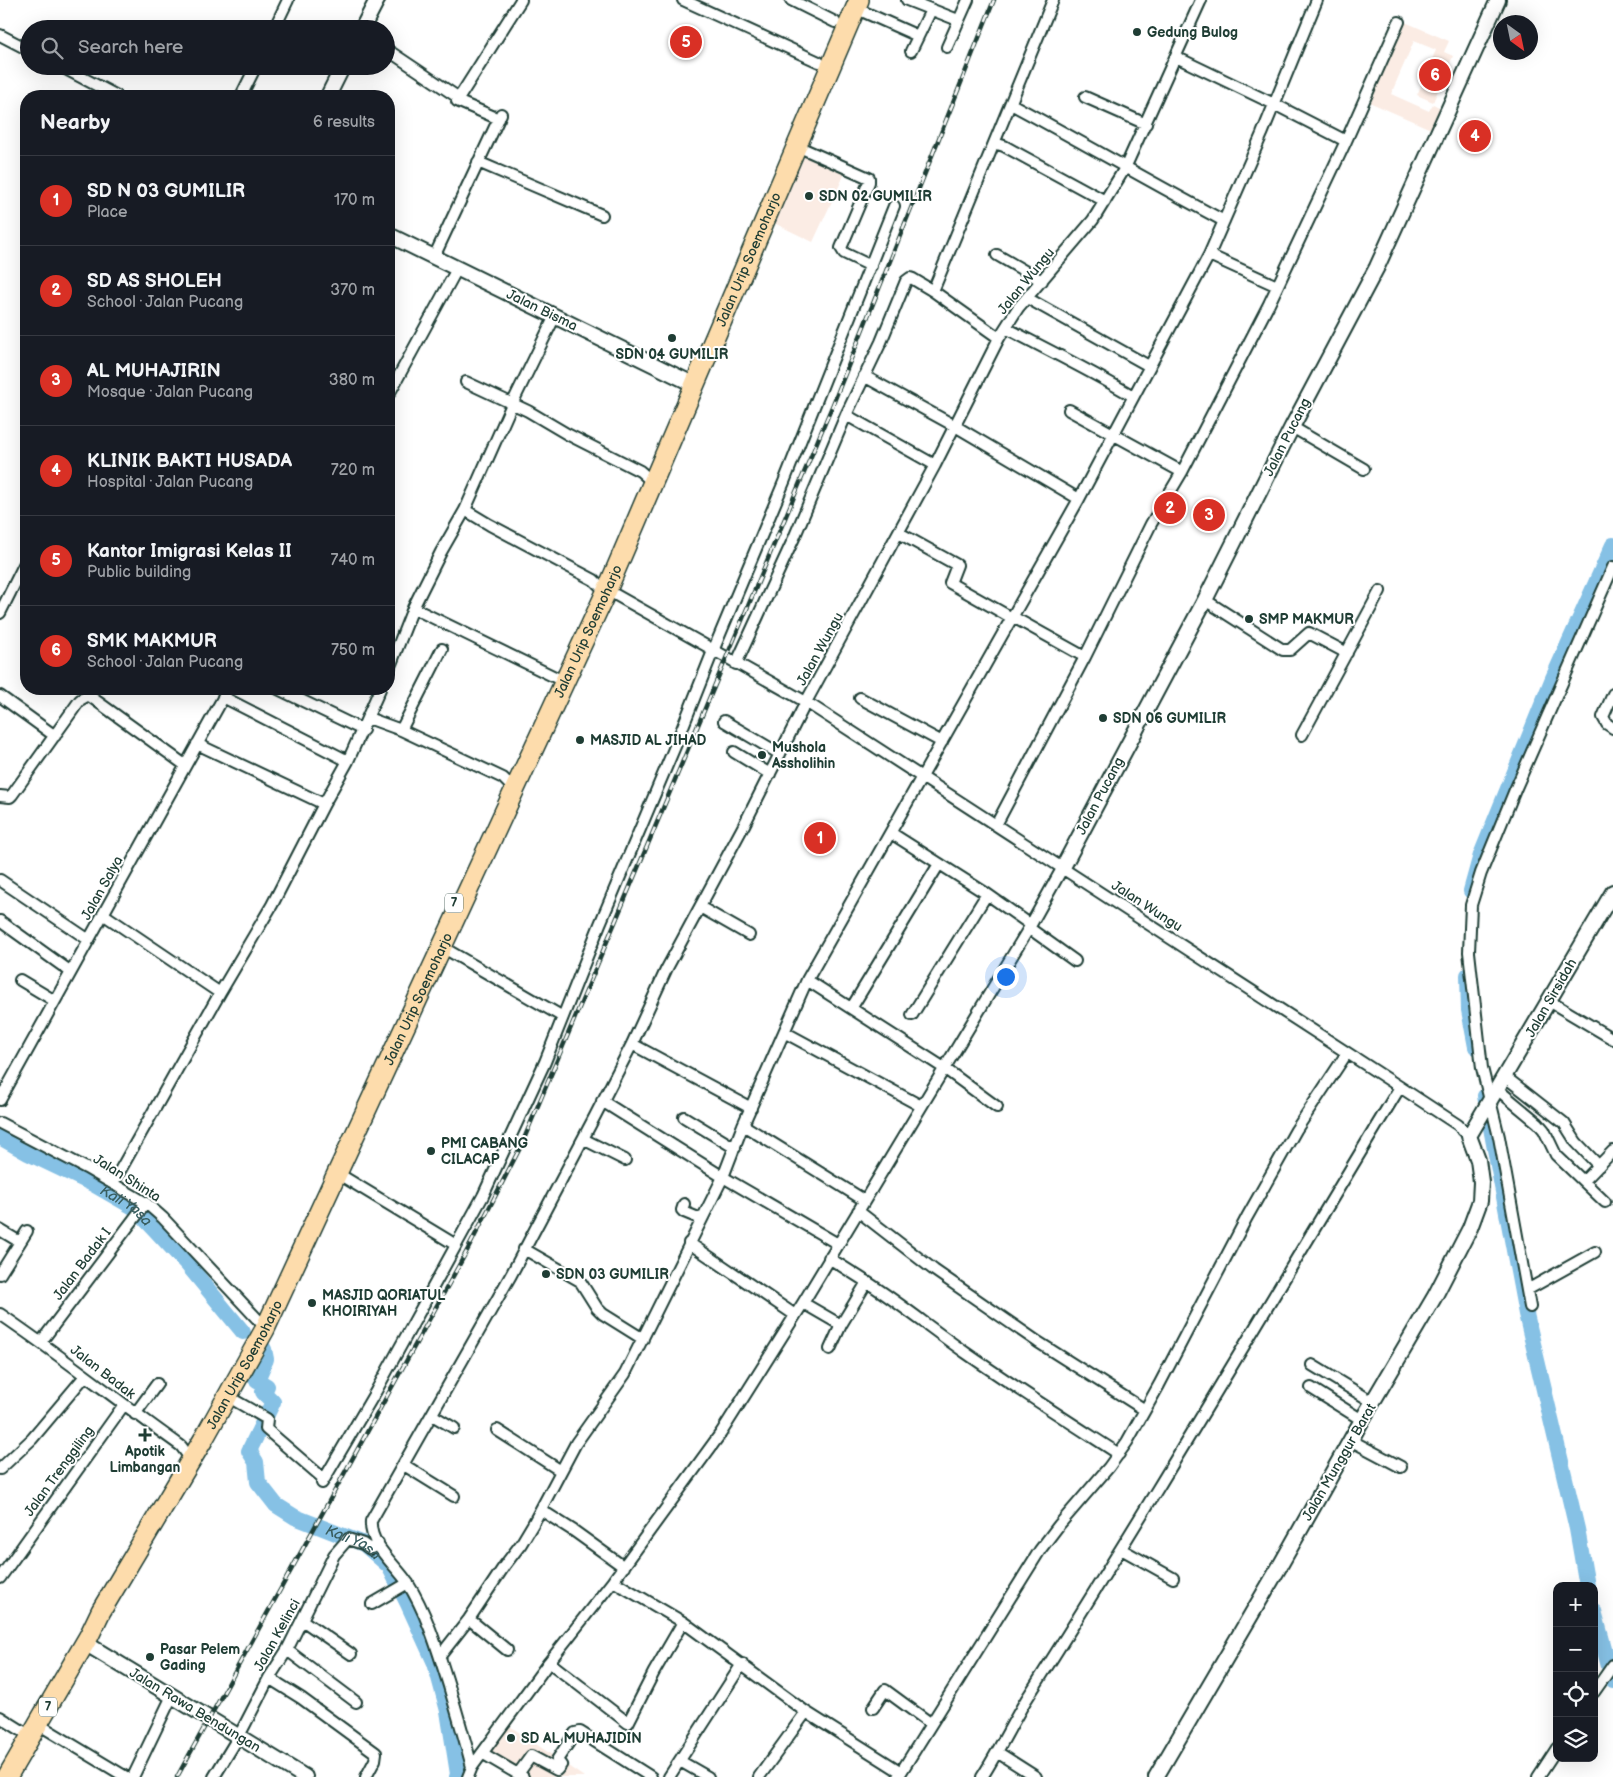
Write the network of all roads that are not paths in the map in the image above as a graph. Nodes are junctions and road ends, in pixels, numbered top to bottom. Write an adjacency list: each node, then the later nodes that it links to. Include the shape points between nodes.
1 (288, 0): 14 (street)
2 (377, 0): 15 (street)
3 (521, 0): 34 (street)
4 (683, 0): 26 (street)
5 (792, 0): 17 (street)
6 (907, 0): 13 (street)
7 (968, 0): 16 (street)
8 (1053, 0): 35 (street)
9 (1202, 0): 25 (street, Jalan Wungu)
10 (1317, 0): 36 (street)
11 (1498, 0): 70 (street, Jalan Pucang, via 1377,267)
12 (853, 3): 17 (highway, Jalan Urip Soemoharjo / 7); 20 (street); 40 (highway, Jalan Urip Soemoharjo / 7)
13 (931, 10): 16 (street); 20 (street)
14 (278, 20)
15 (367, 20)
16 (958, 20): 22 (street)
17 (836, 22): 26 (highway, Jalan Urip Soemoharjo / 7)
18 (1399, 22): 38 (street)
19 (0, 35): 21 (street)
20 (918, 36): 23 (street)
21 (20, 45)
22 (947, 47)
23 (911, 51)
24 (395, 55): 34 (street)
25 (1176, 57): 36 (street); 37 (street, Jalan Wungu)
26 (819, 62): 64 (highway, Jalan Urip Soemoharjo / 7)
27 (77, 75): 30 (street)
28 (252, 75): 31 (street)
29 (338, 75): 32 (street)
30 (105, 90)
31 (245, 90)
32 (331, 90)
33 (1086, 97): 37 (street)
34 (459, 98): 41 (street, via 457,101 500,116)
35 (1010, 104): 39 (street); 42 (street)
36 (1274, 104): 38 (street); 46 (street)
37 (1146, 124): 42 (street, Jalan Wungu)
38 (1346, 142): 54 (street)
39 (994, 143): 43 (street); 55 (street)
40 (797, 146): 51 (street, via 869,178 841,250); 64 (highway, Jalan Urip Soemoharjo / 7)
41 (478, 162): 45 (street); 50 (street)
42 (1125, 168): 43 (street, Jalan Wungu); 46 (street)
43 (1105, 201): 53 (street, Jalan Wungu)
44 (894, 206): 51 (street)
45 (602, 215)
46 (1224, 221): 49 (street)
47 (395, 238): 50 (street, Jalan Bisma)
48 (997, 255): 53 (street)
49 (1209, 255): 54 (street); 60 (street)
50 (434, 257): 52 (street, Jalan Bisma)
51 (870, 266): 88 (street)
52 (457, 269): 57 (street, Jalan Bisma); 63 (street)
53 (1042, 280): 56 (street, Jalan Wungu)
54 (1277, 286): 74 (street)
55 (933, 291): 59 (street); 61 (street, via 913,279 906,281)
56 (1026, 298): 58 (street, Jalan Wungu); 60 (street)
57 (555, 316): 64 (street, Jalan Bisma); 66 (street)
58 (1006, 328): 59 (street, Jalan Wungu); 65 (street)
59 (999, 338): 69 (street, Jalan Wungu)
60 (1149, 366): 65 (street)
61 (864, 376): 68 (street); 69 (street)
62 (466, 382): 66 (street)
63 (395, 383)
64 (692, 383): 75 (highway, Jalan Urip Soemoharjo / 7); 81 (highway, Jalan Urip Soemoharjo / 7)
65 (1133, 396): 71 (street)
66 (512, 404): 75 (street); 77 (street)
67 (1069, 410): 71 (street)
68 (846, 415): 72 (street); 92 (street)
69 (954, 426): 72 (street, Jalan Wungu); 76 (street)
70 (1292, 427): 73 (street); 83 (street, Jalan Pucang)
71 (1114, 436): 74 (street); 76 (street)
72 (935, 465): 78 (street, Jalan Wungu)
73 (1364, 469)
74 (1182, 472): 91 (street, via 1151,524)
75 (648, 478): 81 (highway, Jalan Urip Soemoharjo / 7)
76 (1079, 499): 86 (street)
77 (465, 510): 81 (street, via 594,580); 84 (street)
78 (899, 533): 86 (street, via 956,564 950,583); 101 (street, Jalan Wungu)
79 (1613, 567): 152 (street, via 1515,790 1471,905 1469,952 1472,980 1482,1068)
80 (20, 573): 85 (street)
81 (604, 589): 88 (street); 93 (highway, Jalan Urip Soemoharjo / 7); 133 (highway, Jalan Urip Soemoharjo / 7)
82 (1380, 591): 89 (street)
83 (1205, 600): 89 (street, via 1282,650 1290,650 1309,633); 123 (street, Jalan Pucang)
84 (413, 608): 90 (street); 93 (street)
85 (0, 613)
86 (1013, 618): 91 (street); 109 (street)
87 (442, 649): 106 (street)
88 (713, 651): 92 (street); 143 (street)
89 (1347, 653): 107 (street)
90 (395, 654)
91 (1085, 657): 120 (street)
92 (736, 664): 101 (street)
93 (559, 679): 117 (highway, Jalan Urip Soemoharjo / 7)
94 (1613, 694): 104 (street, via 1603,717)
95 (224, 695): 110 (street, Jalan Salya)
96 (233, 695): 113 (street)
97 (290, 695): 105 (street)
98 (378, 695): 102 (street)
99 (0, 696): 108 (street)
100 (860, 698): 109 (street)
101 (806, 702): 112 (street); 116 (street, Jalan Wungu)
102 (368, 718): 105 (street); 106 (street)
103 (724, 721): 112 (street)
104 (1613, 728)
105 (363, 730): 113 (street)
106 (401, 730): 117 (street, via 503,778)
107 (1302, 735)
108 (55, 736): 114 (street, via 80,700 87,696); 118 (street, via 12,795)
109 (942, 742): 116 (street)
110 (197, 744): 114 (street, Jalan Salya); 119 (street)
111 (734, 752): 115 (street)
112 (780, 754): 115 (street)
113 (348, 761): 119 (street)
114 (185, 766): 128 (street, Jalan Salya)
115 (770, 774): 127 (street)
116 (923, 777): 120 (street, Jalan Wungu); 121 (street)
117 (509, 784): 163 (highway, Jalan Urip Soemoharjo / 7)
118 (0, 796)
119 (324, 804): 138 (street, via 272,905)
120 (996, 825): 123 (street, Jalan Wungu)
121 (891, 833): 122 (street); 137 (street)
122 (939, 864): 126 (street); 141 (street)
123 (1063, 867): 130 (street); 147 (street, Jalan Wungu)
124 (0, 880): 132 (street)
125 (1613, 892): 140 (street, Jalan Sirsidah)
126 (987, 894): 130 (street); 142 (street)
127 (700, 907): 131 (street); 146 (street)
128 (103, 914): 132 (street, Jalan Salya); 138 (street)
129 (0, 921): 135 (street)
130 (1030, 927): 134 (street); 148 (street)
131 (749, 935)
132 (89, 940): 135 (street, Jalan Salya)
133 (442, 947): 143 (street); 163 (highway, Jalan Urip Soemoharjo / 7)
134 (1075, 961)
135 (71, 972): 139 (street, Jalan Salya)
136 (20, 980): 139 (street)
137 (807, 980): 141 (street); 144 (street)
138 (220, 993): 171 (street)
139 (55, 1000): 150 (street, Jalan Salya)
140 (1549, 1001): 145 (street); 149 (street, Jalan Sirsidah)
141 (852, 1007): 148 (street)
142 (912, 1015)
143 (563, 1017): 183 (street, via 483,1196)
144 (784, 1032): 155 (street); 157 (street)
145 (1613, 1039)
146 (632, 1044): 154 (street); 157 (street)
147 (1347, 1053): 151 (street, Jalan Wungu); 206 (street, via 1296,1130)
148 (944, 1068): 155 (street); 156 (street)
149 (1504, 1076): 152 (street, Jalan Sirsidah); 167 (street, via 1564,1123 1576,1142)
150 (4, 1085): 153 (street, Jalan Salya)
151 (1400, 1087): 161 (street, Jalan Wungu, via 1458,1125); 222 (street)
152 (1492, 1098): 161 (street, Jalan Sirsidah); 170 (street, via 1538,1123 1556,1155); 189 (street)
153 (0, 1100)
154 (602, 1101): 162 (street); 169 (street)
155 (921, 1106): 172 (street)
156 (997, 1107)
157 (751, 1108): 160 (street)
158 (684, 1117): 164 (street)
159 (0, 1123): 171 (street, Jalan Shinta)
160 (743, 1125): 164 (street); 172 (street)
161 (1469, 1136): 204 (street, Jalan Munggur Barat, via 1478,1160 1481,1182 1476,1213 1435,1296)
162 (583, 1139): 166 (street); 184 (street)
163 (345, 1148): 168 (highway, Jalan Urip Soemoharjo / 7); 194 (highway, Jalan Urip Soemoharjo / 7)
164 (735, 1148): 169 (street)
165 (1613, 1151): 167 (street)
166 (626, 1160)
167 (1599, 1166): 170 (street)
168 (337, 1174): 183 (street); 203 (highway, Jalan Urip Soemoharjo / 7, via 266,1329)
169 (723, 1177): 177 (street); 182 (street)
170 (1584, 1181): 173 (street)
171 (113, 1184): 175 (street, Jalan Shinta)
172 (864, 1200): 176 (street)
173 (1605, 1202)
174 (684, 1204): 177 (street, via 684,1212)
175 (141, 1209): 194 (street, Jalan Shinta, via 163,1218); 197 (street, Jalan Badak I)
176 (858, 1211): 182 (street); 206 (street, via 934,1270)
177 (701, 1219): 181 (street)
178 (0, 1230): 180 (street)
179 (27, 1231): 180 (street)
180 (20, 1242): 187 (street)
181 (689, 1244): 193 (street); 196 (street)
182 (838, 1244): 186 (street)
183 (456, 1245): 203 (street, via 323,1481 266,1429 266,1418)
184 (524, 1249): 196 (street, via 580,1281 603,1314); 208 (street)
185 (1595, 1252): 189 (street)
186 (829, 1258): 188 (street); 190 (street)
187 (0, 1274)
188 (867, 1282): 195 (street); 214 (street, via 1011,1384)
189 (1527, 1290): 191 (street)
190 (803, 1303): 193 (street); 195 (street)
191 (1530, 1307)
192 (0, 1314): 197 (street, Jalan Badak)
193 (795, 1315): 223 (street, via 721,1433)
194 (262, 1324): 213 (highway, Jalan Urip Soemoharjo / 7)
195 (842, 1325): 198 (street)
196 (643, 1339): 218 (street, via 622,1380 583,1432)
197 (41, 1342): 200 (street, Jalan Badak)
198 (830, 1349)
199 (1312, 1365): 204 (street)
200 (85, 1376): 205 (street, Jalan Badak); 217 (street, via 32,1439)
201 (157, 1384): 207 (street)
202 (1311, 1388): 209 (street)
203 (228, 1396): 232 (highway, Jalan Urip Soemoharjo / 7)
204 (1373, 1402): 209 (street, Jalan Munggur Barat)
205 (124, 1406): 207 (street, Jalan Badak); 224 (street, Jalan Trenggiling)
206 (1144, 1410): 214 (street)
207 (135, 1414): 213 (street, Jalan Badak, via 181,1446)
208 (432, 1415): 210 (street); 215 (street)
209 (1362, 1420): 212 (street, Jalan Munggur Barat)
210 (454, 1428)
211 (497, 1430): 218 (street)
212 (1350, 1440): 216 (street); 271 (street, Jalan Munggur Barat)
213 (187, 1454): 248 (highway, Jalan Urip Soemoharjo / 7, via 94,1611)
214 (1119, 1454): 247 (street, via 1040,1550)
215 (404, 1465): 219 (street); 221 (street, via 371,1521)
216 (1401, 1467)
217 (0, 1470)
218 (561, 1471): 220 (street)
219 (454, 1496)
220 (543, 1512): 223 (street); 229 (street)
221 (375, 1545): 227 (street); 230 (street, Jalan Kelinci, via 344,1541 331,1560)
222 (1121, 1549): 225 (street); 250 (street)
223 (624, 1567): 226 (street)
224 (0, 1578)
225 (1173, 1578)
226 (614, 1581): 231 (street); 237 (street)
227 (402, 1586): 228 (street); 236 (street, via 427,1622)
228 (372, 1604)
229 (469, 1619): 234 (street); 236 (street)
230 (302, 1620): 233 (street, Jalan Kelinci); 235 (street)
231 (683, 1622): 237 (street, via 628,1723); 238 (street)
232 (85, 1643): 242 (street, Jalan Rawa Bendungan); 248 (highway, Jalan Urip Soemoharjo / 7)
233 (287, 1650): 240 (street, Jalan Kelinci); 243 (street)
234 (507, 1650)
235 (351, 1654)
236 (440, 1656): 254 (street)
237 (549, 1662): 251 (street)
238 (742, 1664): 245 (street); 253 (street)
239 (1613, 1665): 241 (street)
240 (269, 1678): 249 (street, Jalan Kelinci); 263 (street, via 375,1752 375,1760)
241 (1598, 1686)
242 (172, 1696): 249 (street, Jalan Rawa Bendungan); 260 (street)
243 (356, 1702)
244 (873, 1708): 247 (street, via 884,1690)
245 (806, 1712): 256 (street); 268 (street)
246 (0, 1717): 248 (street)
247 (930, 1724): 256 (street)
248 (31, 1728): 257 (highway, Jalan Urip Soemoharjo / 7); 258 (highway, Jalan Urip Soemoharjo / 7); 259 (street)
249 (240, 1736): 261 (street, Jalan Kelinci); 262 (street, Jalan Rawa Bendungan)
250 (997, 1752): 269 (street); 270 (street)
251 (482, 1753): 254 (street); 255 (street)
252 (1553, 1754): 272 (street)
253 (680, 1761): 266 (street); 267 (street)
254 (472, 1767): 264 (street)
255 (521, 1775): 265 (street, via 531,1756 557,1770 561,1765 557,1760 575,1733 580,1732)
256 (899, 1775)
257 (0, 1776)
258 (7, 1777)
259 (126, 1777)
260 (133, 1777)
261 (214, 1777)
262 (305, 1777)
263 (366, 1777)
264 (468, 1777)
265 (651, 1777)
266 (670, 1777)
267 (708, 1777)
268 (759, 1777)
269 (982, 1777)
270 (1036, 1777)
271 (1156, 1777)
272 (1538, 1777)

